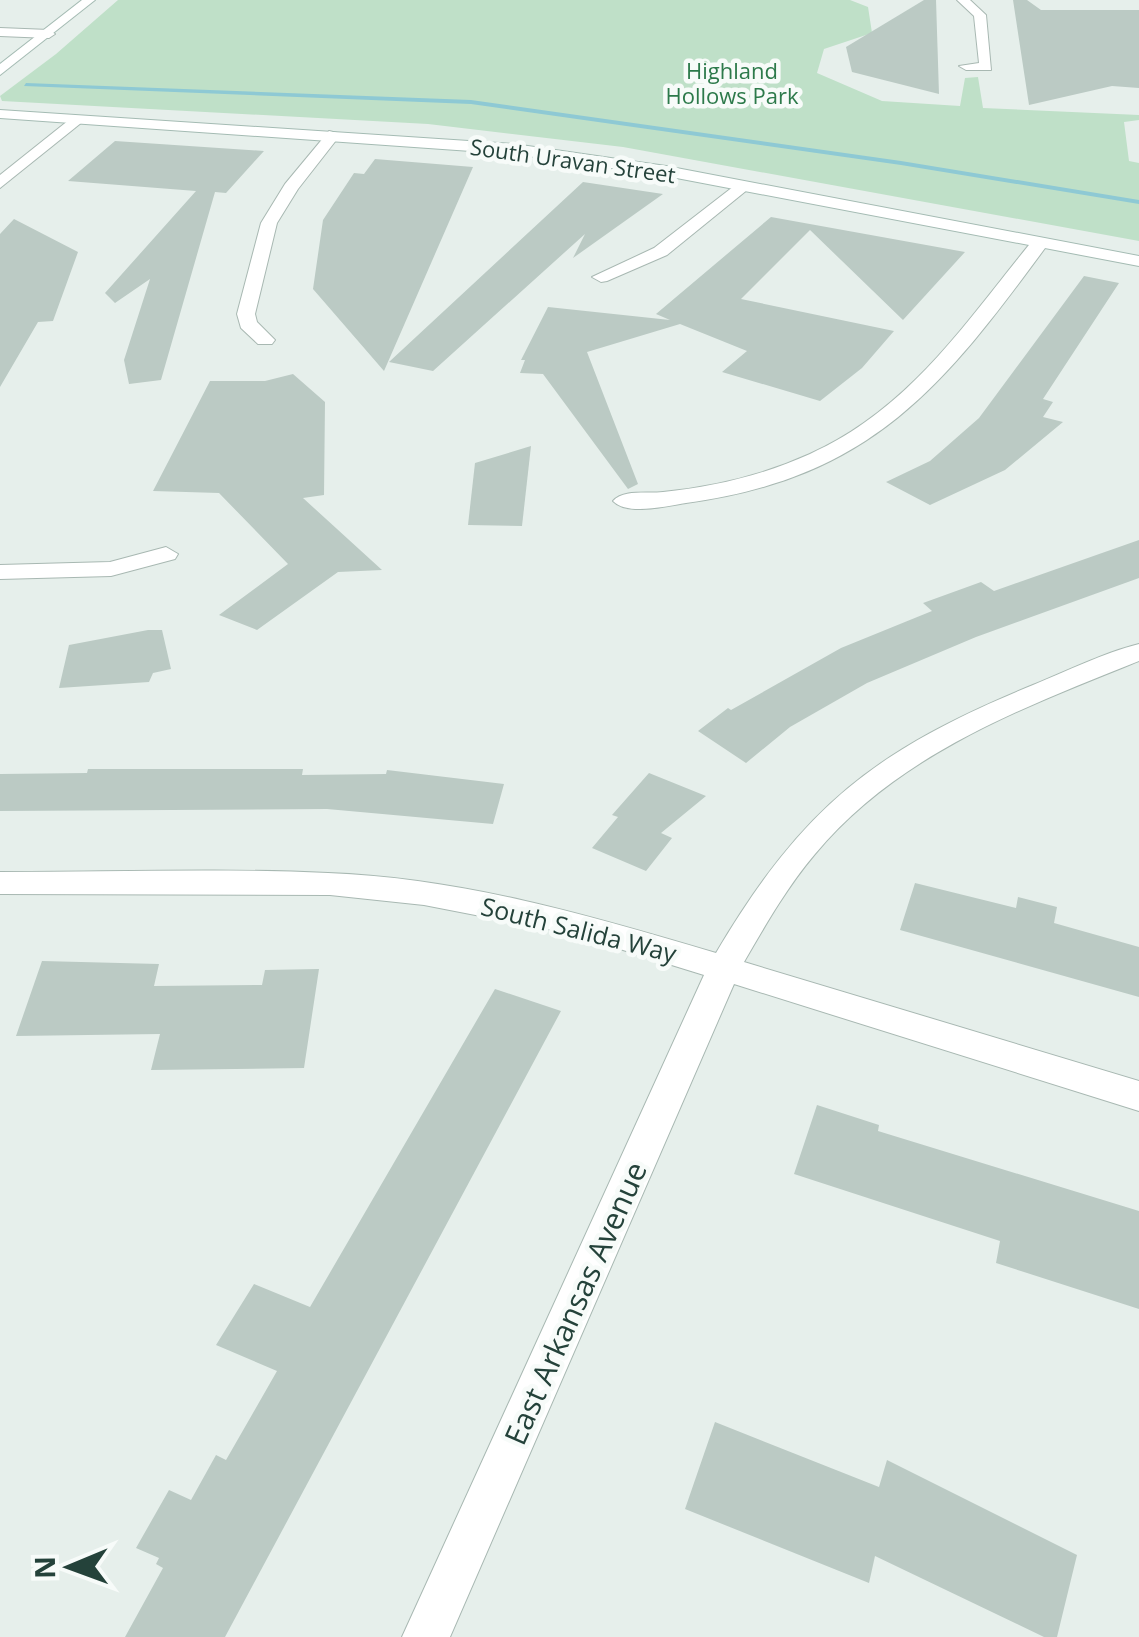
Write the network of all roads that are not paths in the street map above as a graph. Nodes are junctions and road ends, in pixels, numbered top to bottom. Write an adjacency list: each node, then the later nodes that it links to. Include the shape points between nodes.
1 (89, 0): 4 (street)
2 (963, 0): 5 (street, via 980,15 986,66)
3 (0, 32): 4 (street)
4 (50, 34): 6 (street)
5 (966, 66)
6 (0, 70)
7 (0, 114): 8 (street, South Uravan Street)
8 (79, 119): 9 (street, South Uravan Street); 10 (street)
9 (334, 134): 11 (street, South Uravan Street, via 514,149); 15 (street, via 282,200 264,238 246,314)
10 (0, 183)
11 (744, 186): 12 (street, South Uravan Street); 14 (street, via 646,264)
12 (1039, 244): 13 (street, South Uravan Street); 16 (street, via 914,397 881,424 836,449 734,486 693,498)
13 (1139, 261)
14 (601, 277)
15 (265, 340)
16 (624, 501)
17 (166, 554): 18 (street, via 112,569)
18 (0, 572)
19 (1139, 652): 21 (street, East Arkansas Avenue, via 980,716 877,776 790,859)
20 (0, 884): 21 (street, South Salida Way, via 330,884 424,894 568,921)
21 (724, 968): 22 (street, South Salida Way); 23 (street, East Arkansas Avenue)
22 (1139, 1096)
23 (426, 1637)

